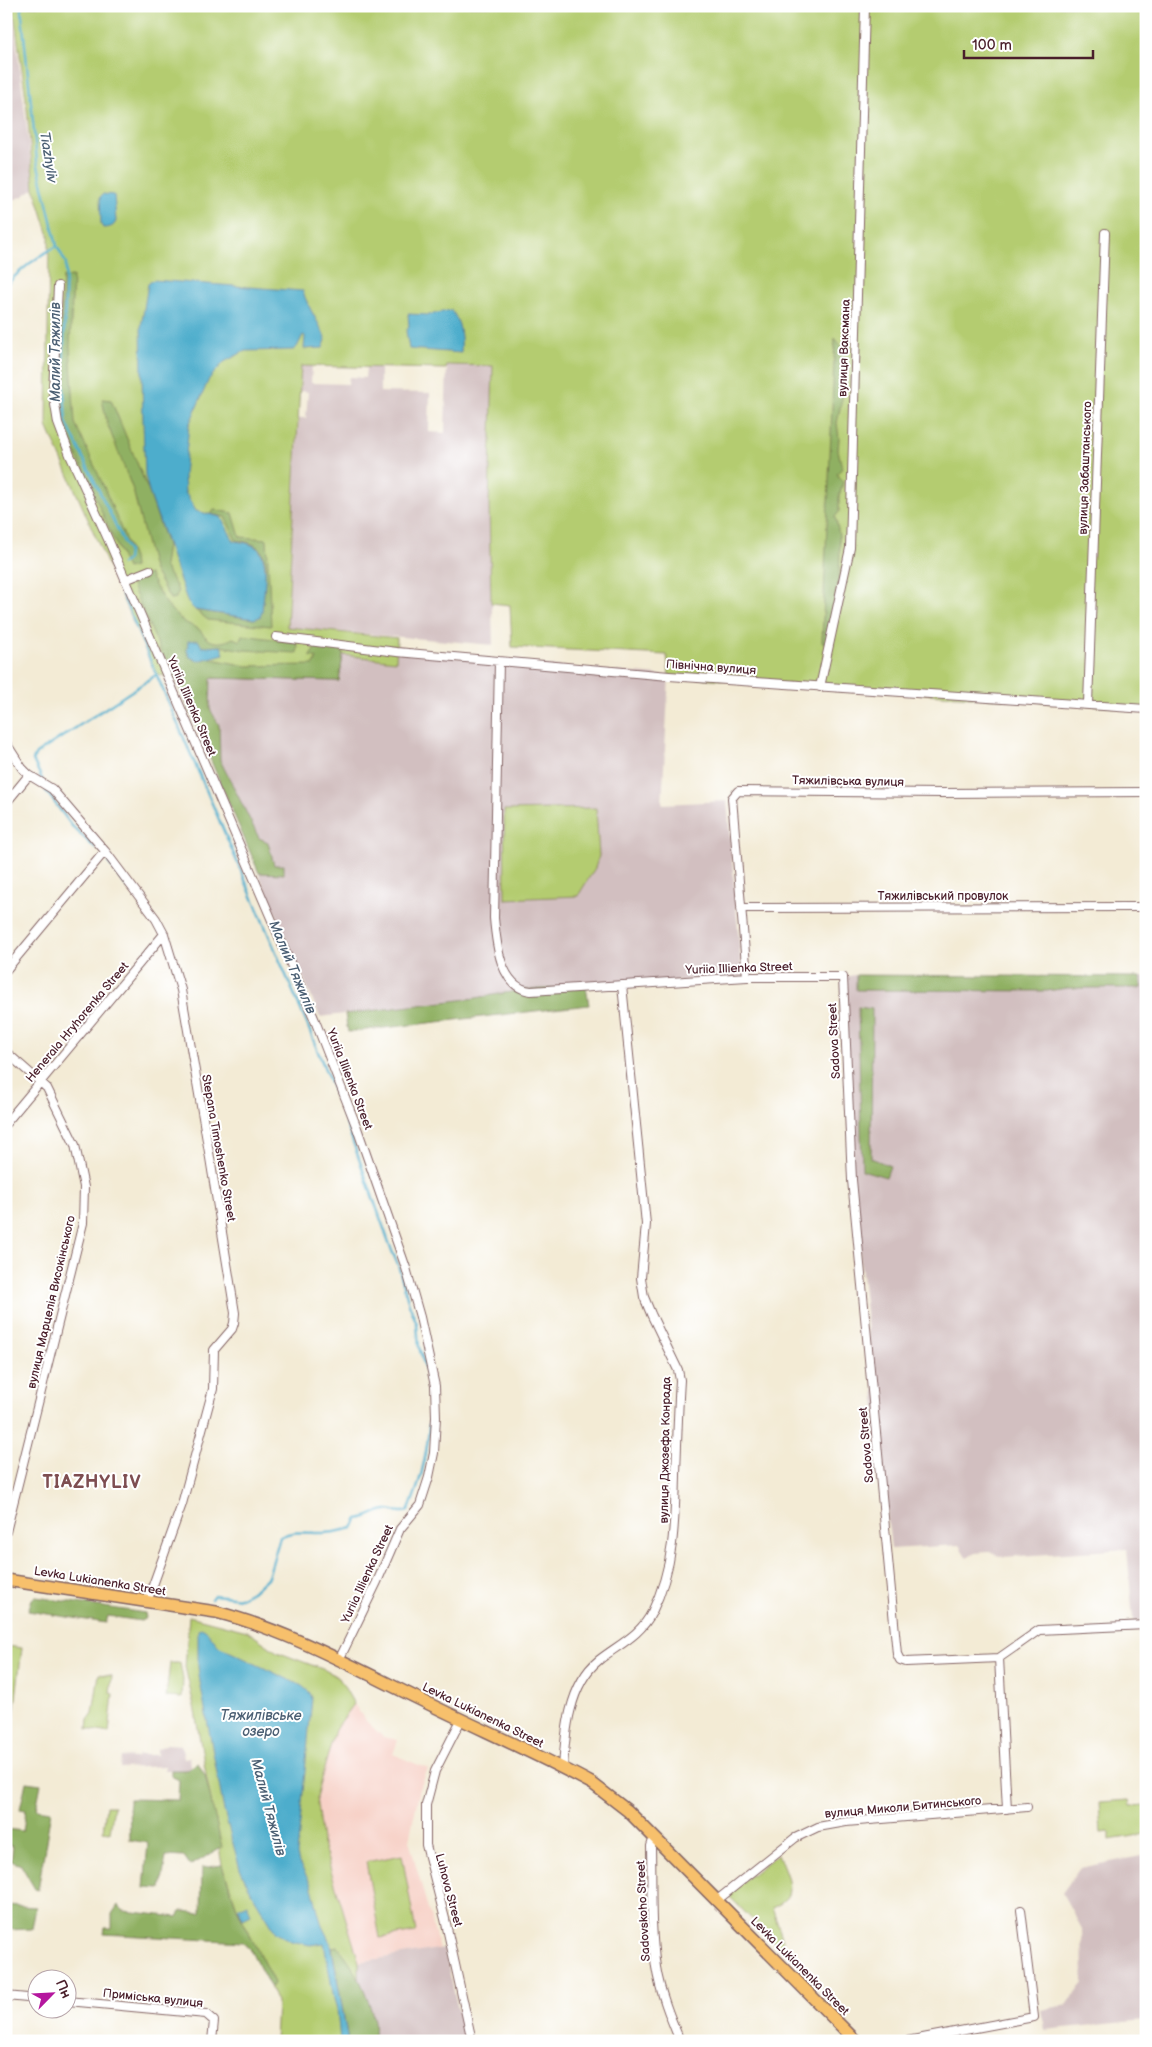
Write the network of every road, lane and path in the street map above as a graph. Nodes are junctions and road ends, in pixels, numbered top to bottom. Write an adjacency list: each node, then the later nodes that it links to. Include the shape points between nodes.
1 (866, 6): 8 (street, вулиця Ваксмана, via 850,548)
2 (1105, 233): 9 (street, вулиця Забаштанського)
3 (58, 286): 5 (street, Yuriia Illienka Street, via 53,392 56,415 70,455)
4 (150, 570): 5 (street)
5 (125, 580): 31 (street, Yuriia Illienka Street, via 314,1018 357,1128 409,1276 435,1386 434,1453 420,1505 400,1529)
6 (276, 638): 7 (street, Північна вулиця)
7 (499, 661): 8 (street, Північна вулиця); 22 (street, Yuriia Illienka Street, via 494,918 503,962 512,981 522,990)
8 (820, 687): 9 (street, Північна вулиця)
9 (1088, 704): 10 (street, Північна вулиця)
10 (1146, 709)
11 (6, 743): 12 (street, Stepana Timoshenko Street)
12 (29, 775): 14 (street); 15 (street, Stepana Timoshenko Street, via 52,789)
13 (1146, 792): 17 (street, Тяжилівська вулиця, via 738,791 732,798)
14 (6, 804)
15 (105, 851): 18 (street, Stepana Timoshenko Street); 19 (street)
16 (1146, 907): 17 (street, Тяжилівський провулок)
17 (741, 908): 20 (street, Тяжилівська вулиця)
18 (164, 934): 24 (street, Henerala Hryhorenka Street); 28 (street, Stepana Timoshenko Street, via 181,990 235,1313 232,1329 214,1350 213,1389 182,1504)
19 (6, 970)
20 (747, 977): 21 (street, Yuriia Illienka Street); 22 (street, Yuriia Illienka Street)
21 (843, 977): 30 (street, Sadova Street, via 852,1180 897,1654 906,1662)
22 (622, 985): 33 (street, вулиця Джозефа Конрада, via 646,1224 641,1278 644,1297 680,1380 674,1542 652,1613 641,1630 597,1661 575,1695 565,1739)
23 (6, 1052): 24 (street, вулиця Марцелія Високінського)
24 (41, 1083): 25 (street, Henerala Hryhorenka Street); 26 (street, вулиця Марцелія Високінського, via 53,1098 75,1145 84,1187 83,1224)
25 (6, 1123)
26 (6, 1532)
27 (10, 1581): 28 (main road, Levka Lukianenka Street)
28 (147, 1602): 31 (main road, Levka Lukianenka Street, via 242,1619)
29 (1146, 1625): 30 (street, via 1039,1630)
30 (999, 1658): 35 (street)
31 (339, 1660): 32 (main road, Levka Lukianenka Street)
32 (461, 1720): 33 (main road, Levka Lukianenka Street); 43 (street, Luhova Street, via 435,1771 426,1805 426,1845)
33 (563, 1769): 36 (main road, Levka Lukianenka Street, via 606,1792)
34 (1027, 1807): 35 (street, вулиця Миколи Битинського)
35 (1007, 1809): 37 (street, вулиця Миколи Битинського, via 818,1827 795,1838)
36 (654, 1837): 37 (main road, Levka Lukianenka Street); 44 (street, Sadovskoho Street, via 651,1846 656,1968)
37 (716, 1901): 45 (main road, Levka Lukianenka Street)
38 (1021, 1910): 46 (street, via 1034,2017)
39 (6, 1996): 40 (street)
40 (28, 1998)
41 (78, 2002): 42 (street, Приміська вулиця, via 206,2014 214,2021)
42 (212, 2041)
43 (472, 2041)
44 (680, 2041)
45 (856, 2041)
46 (907, 2041)

